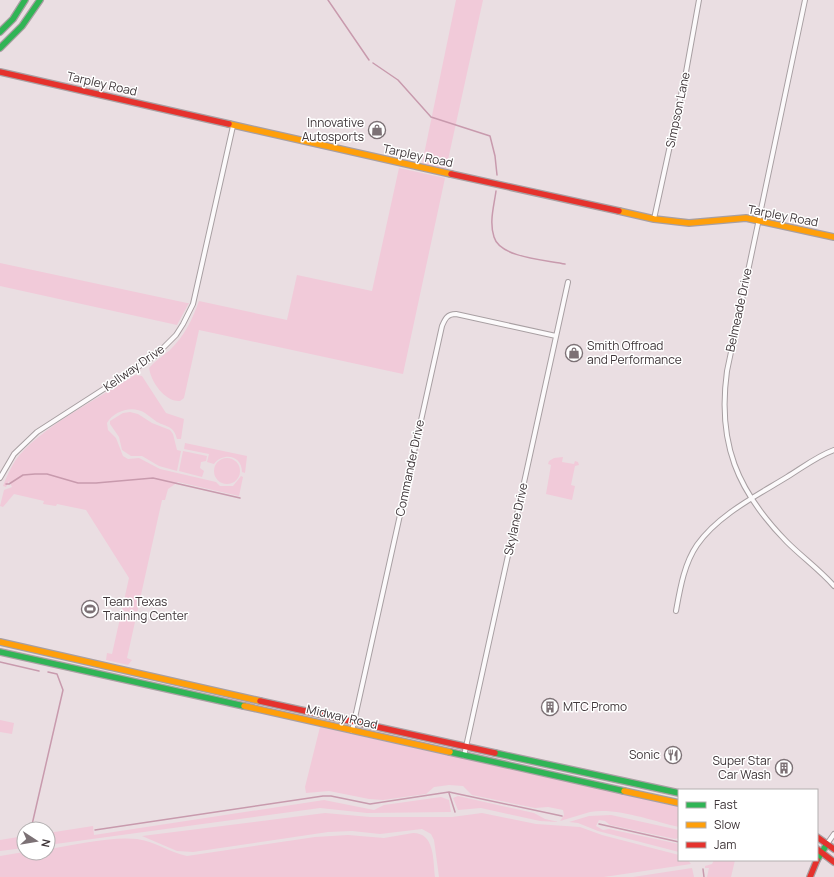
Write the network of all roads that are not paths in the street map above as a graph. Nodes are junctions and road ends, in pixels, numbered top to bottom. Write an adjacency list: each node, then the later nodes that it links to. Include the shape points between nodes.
1 (26, 0): 5 (main road)
2 (40, 0): 6 (main road, via 22,26)
3 (699, 0): 9 (street, Simpson Lane)
4 (805, 0): 10 (street, Belmeade Drive)
5 (0, 32)
6 (0, 48)
7 (0, 72): 8 (main road, Tarpley Road)
8 (233, 126): 9 (main road, Tarpley Road); 15 (street, Kellway Drive, via 196,293 183,324 170,342 155,356 37,432 14,454)
9 (654, 219): 10 (main road, Tarpley Road, via 683,223 733,218)
10 (758, 220): 11 (main road, Tarpley Road); 16 (street, Belmeade Drive, via 726,371 723,404 725,430 730,449)
11 (834, 237)
12 (568, 282): 13 (street, Skylane Drive)
13 (556, 336): 25 (street, Commander Drive, via 456,314 446,317); 27 (street, Skylane Drive)
14 (834, 450): 16 (street, via 816,458)
15 (0, 478)
16 (751, 499): 17 (street, Belmeade Drive, via 788,542); 18 (street, via 716,524 697,545 686,568)
17 (834, 586)
18 (676, 611)
19 (0, 642): 21 (main road, Midway Road)
20 (0, 652): 22 (main road, Midway Road)
21 (100, 664): 22 (main road); 23 (main road, Midway Road)
22 (97, 674): 24 (main road, Midway Road)
23 (201, 687): 24 (main road); 25 (main road, Midway Road)
24 (199, 696): 26 (main road, Midway Road)
25 (354, 722): 26 (street, Commander Drive); 27 (main road, Midway Road)
26 (352, 731): 28 (main road, Midway Road)
27 (466, 747): 28 (street, Skylane Drive); 29 (main road, Midway Road)
28 (464, 756): 30 (main road, Midway Road)
29 (564, 768): 30 (main road); 31 (main road, Midway Road)
30 (563, 778): 32 (main road, Midway Road)
31 (633, 783): 32 (main road); 33 (main road, Midway Road)
32 (631, 793): 34 (main road, Midway Road)
33 (678, 794)
34 (678, 803)
35 (834, 834): 37 (street)
36 (818, 838): 37 (main road)
37 (827, 844): 38 (main road); 39 (main road)
38 (834, 849)
39 (819, 851): 41 (main road)
40 (817, 861): 42 (main road)
41 (834, 862)
42 (810, 877)

